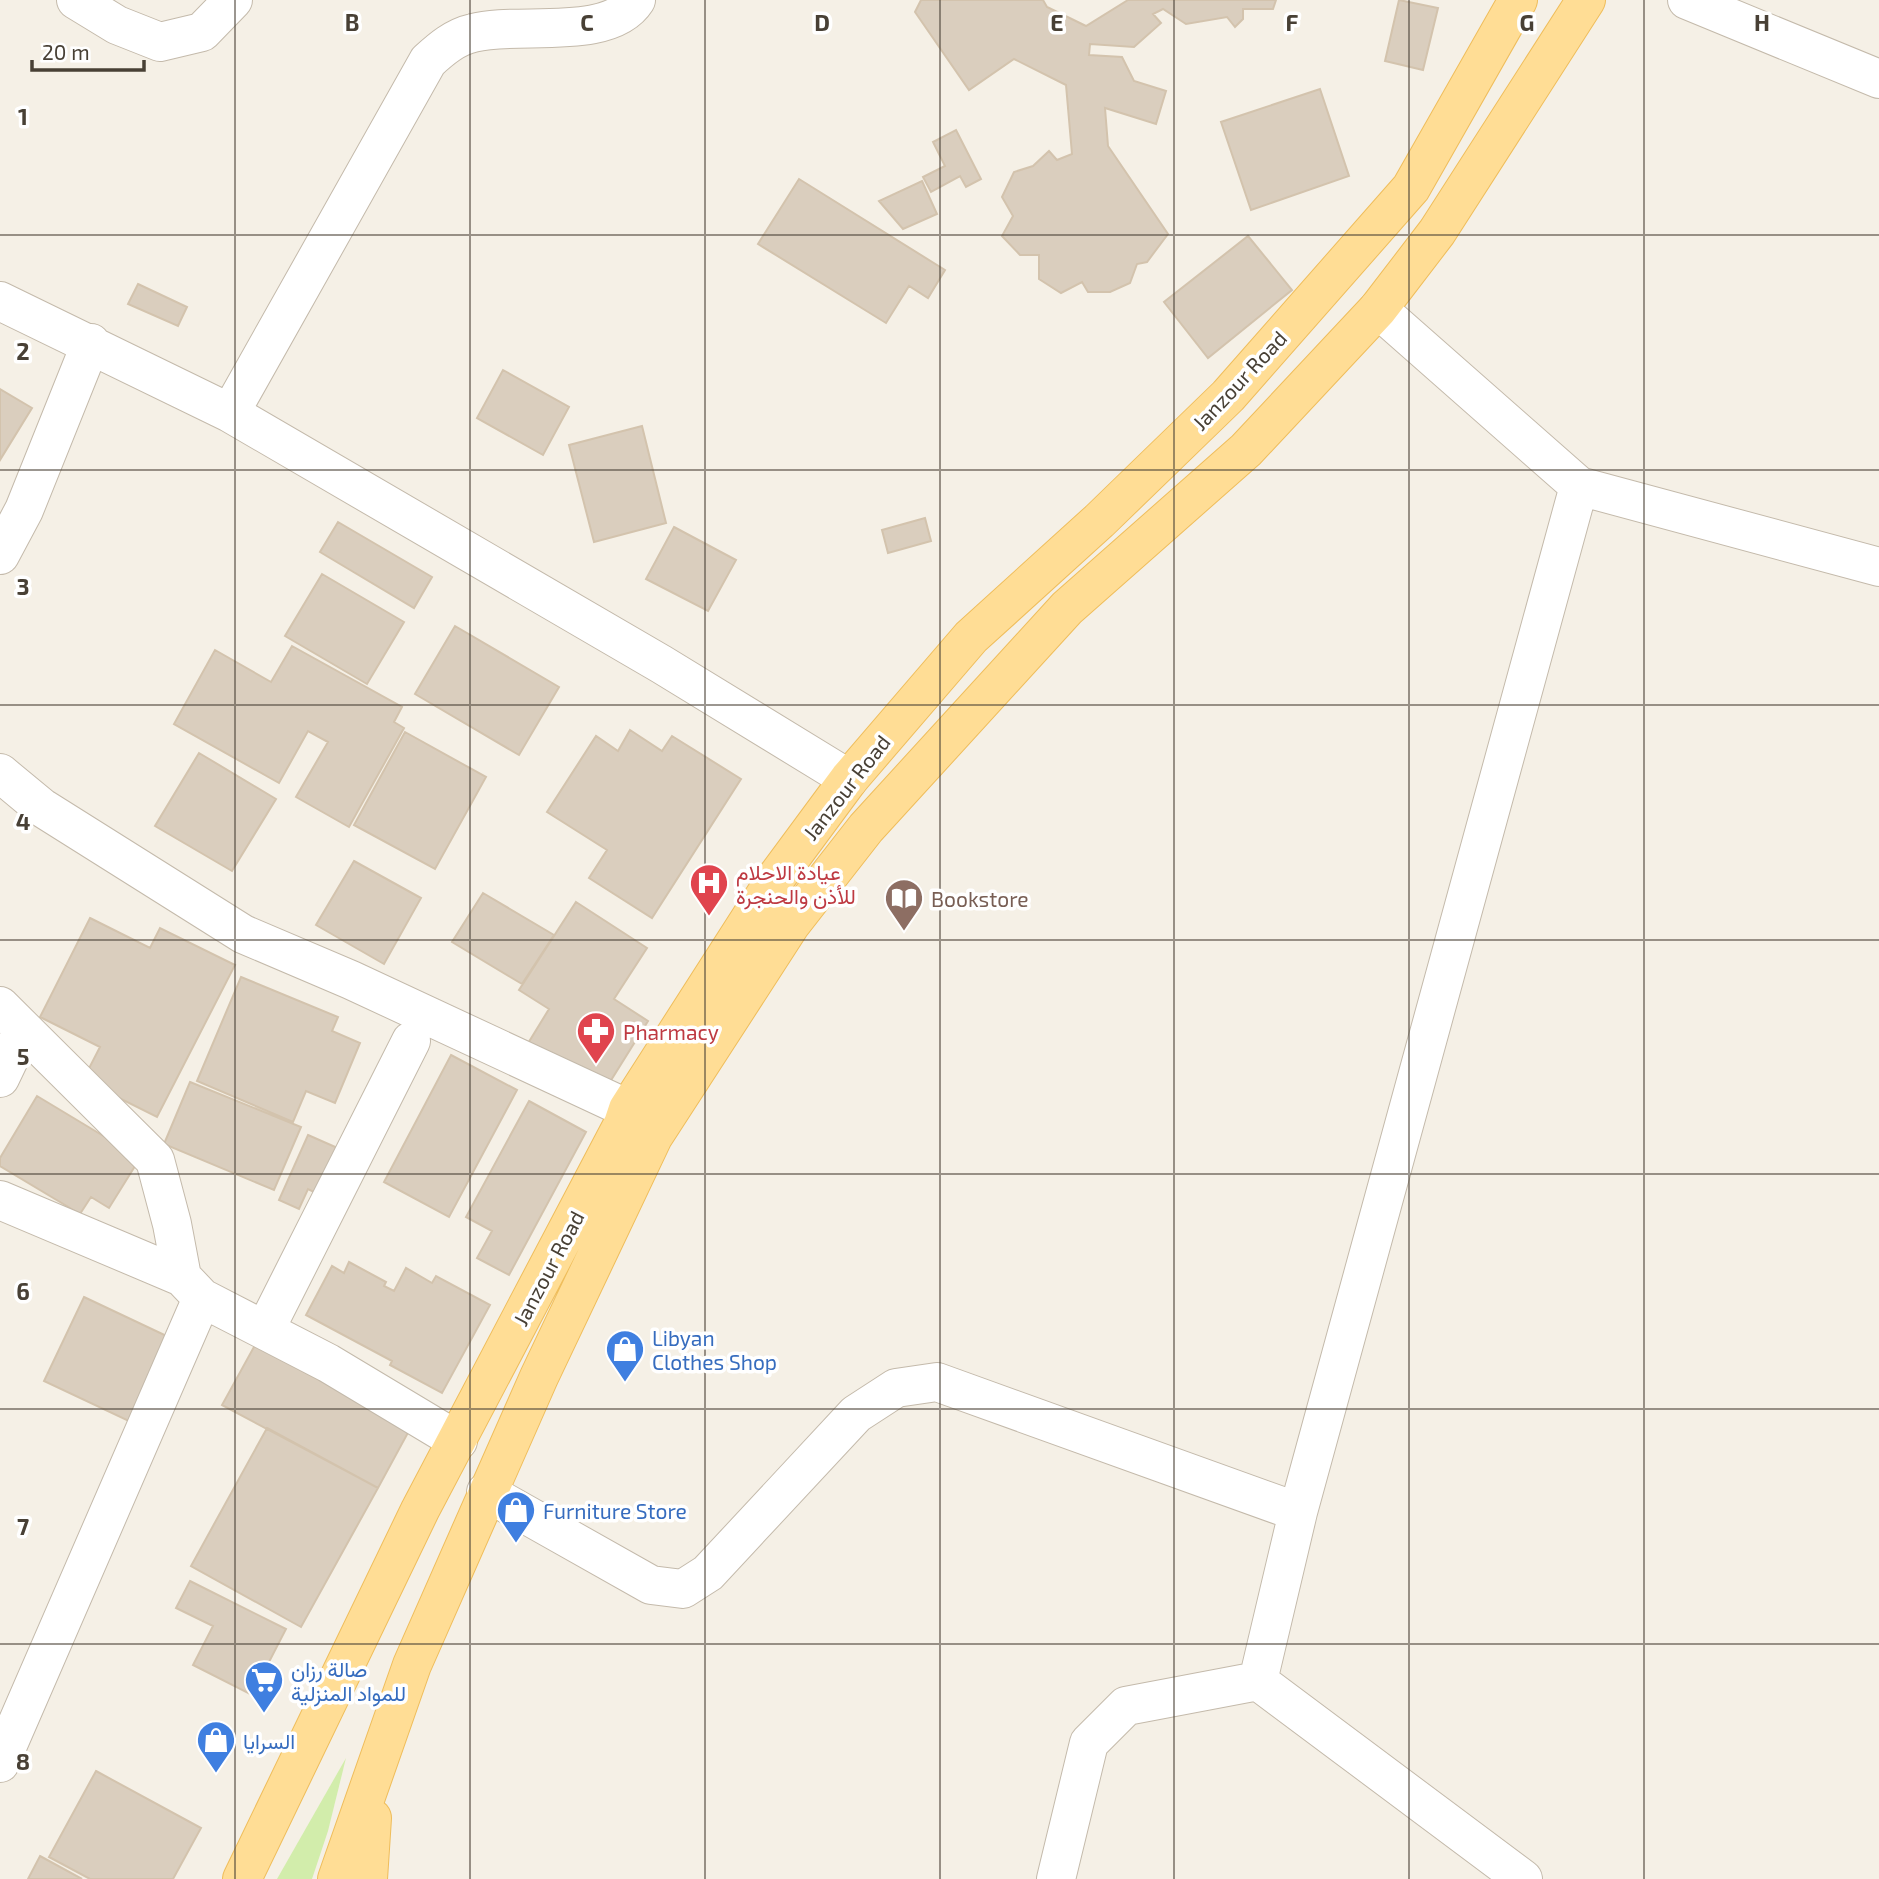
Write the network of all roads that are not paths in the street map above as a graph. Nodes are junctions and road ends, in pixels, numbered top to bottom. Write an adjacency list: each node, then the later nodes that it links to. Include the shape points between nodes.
1 (76, 0): 2 (street, via 117,25 160,42 202,32)
2 (233, 0)
3 (636, 0): 11 (street, via 630,9 584,28 472,33 445,45 428,61)
4 (1518, 0): 16 (main road, Janzour Road, via 1410,188 1228,396 971,637)
5 (1586, 0): 9 (main road, Janzour Road, via 1437,232)
6 (1687, 0): 7 (street)
7 (1879, 79)
8 (0, 301): 10 (street)
9 (1378, 309): 12 (street); 25 (main road, Janzour Road, via 1246,450 1067,608 866,828 791,924 653,1137)
10 (91, 343): 11 (street); 13 (street, via 24,510)
11 (230, 413): 16 (street)
12 (1580, 486): 14 (street); 26 (street)
13 (0, 555)
14 (1879, 567)
15 (0, 773): 20 (street, via 41,807 243,934)
16 (849, 779): 20 (main road, Janzour Road, via 778,875)
17 (11, 1018): 19 (street); 22 (street, via 155,1160)
18 (411, 1041): 23 (street)
19 (0, 1078)
20 (628, 1109): 24 (main road, Janzour Road)
21 (0, 1200): 22 (street)
22 (192, 1287): 23 (street); 28 (street)
23 (265, 1330): 24 (street)
24 (457, 1441): 30 (main road, Janzour Road)
25 (486, 1492): 26 (street, via 651,1585 683,1589 708,1573 856,1414 896,1388 937,1382); 29 (main road, Janzour Road, via 412,1665)
26 (1298, 1512): 27 (street)
27 (1258, 1681): 33 (street, via 1126,1706 1088,1743); 34 (street)
28 (0, 1763)
29 (376, 1767): 31 (main road, Janzour Road); 32 (main road)
30 (242, 1879)
31 (337, 1879)
32 (368, 1879)
33 (1056, 1879)
34 (1523, 1879)

